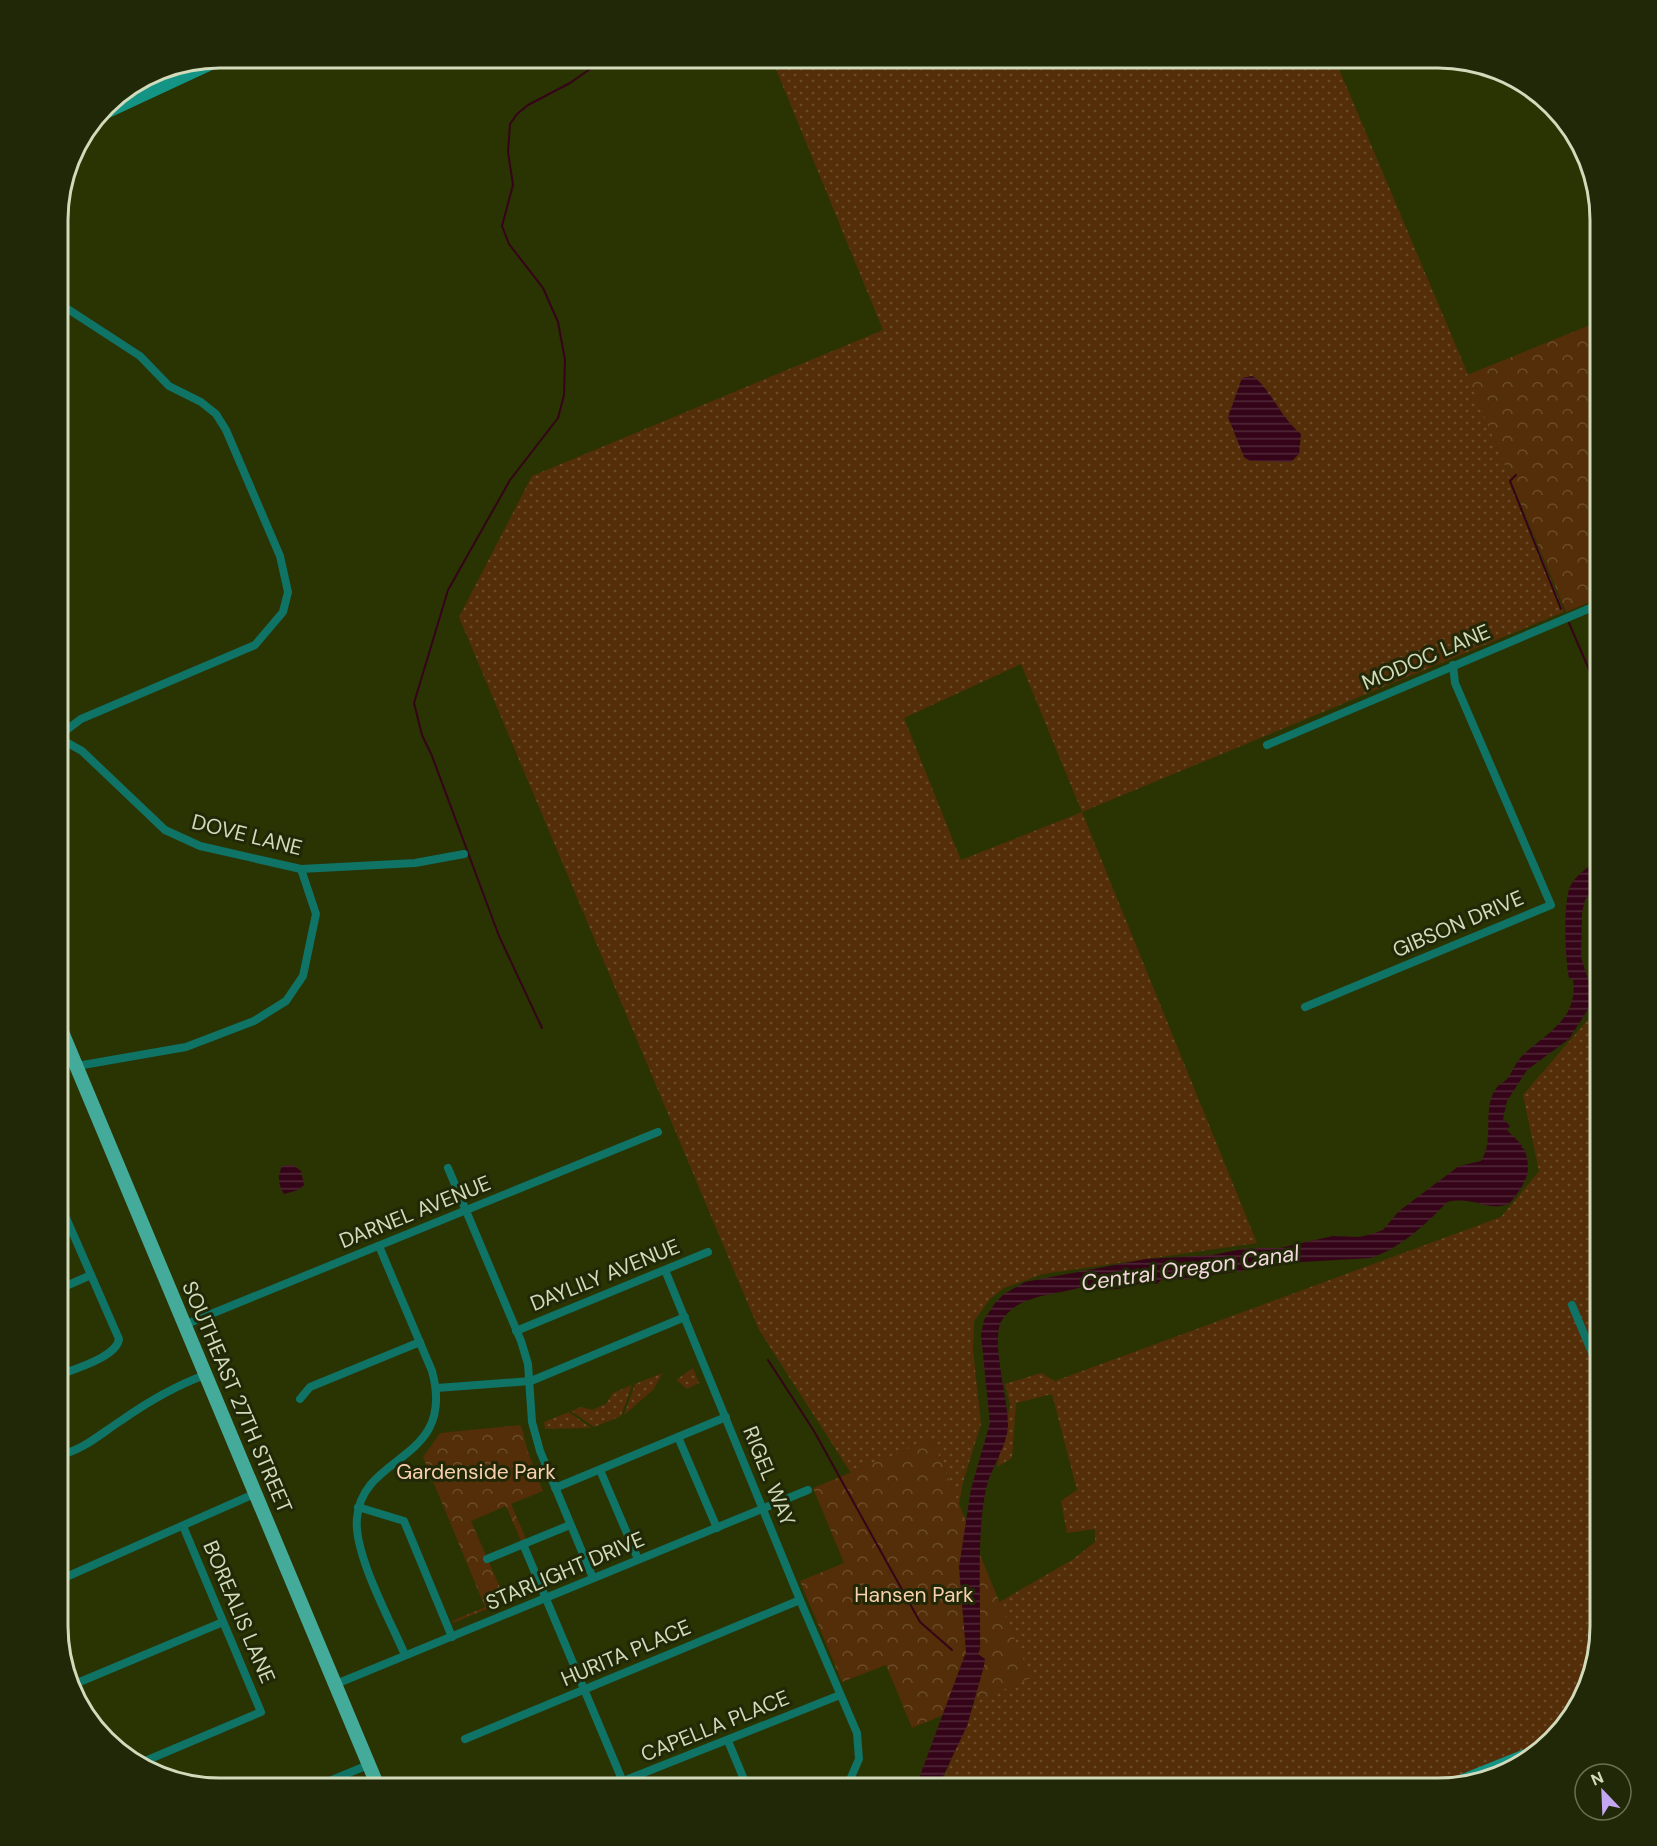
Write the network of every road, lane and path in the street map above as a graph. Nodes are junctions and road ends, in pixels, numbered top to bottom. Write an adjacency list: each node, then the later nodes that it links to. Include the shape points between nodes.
1 (200, 69): 3 (street)
2 (150, 84): 3 (street)
3 (153, 91): 4 (street)
4 (117, 108)
5 (68, 310): 8 (street, via 140,357 169,386 216,414 280,556 288,592 283,612 255,645 81,719)
6 (1590, 608): 7 (street, MODOC LANE)
7 (1453, 664): 10 (street, MODOC LANE); 13 (street, GIBSON DRIVE, via 1455,683 1551,905)
8 (68, 729)
9 (68, 743): 12 (street, DOVE LANE, via 82,751 165,830 200,846)
10 (1267, 745)
11 (464, 854): 12 (street, DOVE LANE, via 415,863)
12 (301, 869): 15 (street, via 316,914 303,976 286,1001 254,1021 186,1047)
13 (1305, 1007)
14 (68, 1045): 15 (main road, SOUTHEAST 27TH STREET)
15 (77, 1066): 27 (main road, SOUTHEAST 27TH STREET)
16 (658, 1132): 18 (street, DARNEL AVENUE)
17 (448, 1168): 18 (street)
18 (466, 1211): 20 (street, DARNEL AVENUE); 28 (street)
19 (68, 1222): 23 (street)
20 (380, 1246): 27 (street, DARNEL AVENUE); 29 (street)
21 (708, 1252): 22 (street, DAYLILY AVENUE)
22 (665, 1270): 26 (street, RIGEL WAY); 28 (street, DAYLILY AVENUE)
23 (91, 1275): 24 (street); 31 (street, via 119,1339 118,1346 111,1353)
24 (68, 1285)
25 (1572, 1305): 30 (street)
26 (685, 1317): 33 (street); 36 (street, RIGEL WAY)
27 (184, 1325): 32 (main road, SOUTHEAST 27TH STREET)
28 (516, 1331): 33 (street)
29 (420, 1342): 34 (street); 35 (street, via 310,1387)
30 (1590, 1348)
31 (68, 1371)
32 (205, 1375): 38 (street, via 172,1387 98,1439); 42 (main road, SOUTHEAST 27TH STREET)
33 (531, 1381): 34 (street); 40 (street, via 533,1428)
34 (436, 1389): 43 (street, via 434,1417 423,1438 369,1487)
35 (300, 1399)
36 (726, 1417): 37 (street); 44 (street, RIGEL WAY)
37 (678, 1437): 39 (street); 47 (street)
38 (68, 1454)
39 (600, 1470): 40 (street); 50 (street)
40 (555, 1488): 45 (street)
41 (808, 1490): 44 (street, STARLIGHT DRIVE)
42 (254, 1494): 46 (street); 59 (main road, SOUTHEAST 27TH STREET)
43 (358, 1508): 56 (street, via 404,1521); 57 (street, via 359,1545)
44 (764, 1509): 47 (street, STARLIGHT DRIVE); 54 (street, RIGEL WAY)
45 (570, 1525): 48 (street); 52 (street)
46 (183, 1526): 51 (street); 55 (street, BOREALIS LANE)
47 (717, 1528): 50 (street, STARLIGHT DRIVE)
48 (524, 1544): 49 (street); 53 (street)
49 (487, 1559)
50 (638, 1559): 52 (street, STARLIGHT DRIVE)
51 (68, 1576)
52 (593, 1578): 53 (street, STARLIGHT DRIVE)
53 (547, 1598): 56 (street, STARLIGHT DRIVE); 60 (street)
54 (800, 1600): 60 (street, HURITA PLACE); 61 (street, RIGEL WAY)
55 (223, 1623): 58 (street); 64 (street, BOREALIS LANE, via 261,1712)
56 (452, 1636): 57 (street, STARLIGHT DRIVE)
57 (405, 1655): 59 (street, STARLIGHT DRIVE)
58 (78, 1683)
59 (336, 1684): 65 (main road, SOUTHEAST 27TH STREET)
60 (584, 1690): 62 (street, HURITA PLACE); 68 (street)
61 (840, 1695): 63 (street, CAPELLA PLACE); 71 (street, RIGEL WAY, via 857,1733 859,1759)
62 (465, 1739)
63 (728, 1741): 69 (street, CAPELLA PLACE); 70 (street)
64 (147, 1760)
65 (368, 1765): 66 (street); 67 (main road, SOUTHEAST 27TH STREET)
66 (337, 1778)
67 (374, 1778)
68 (622, 1778)
69 (641, 1778)
70 (743, 1778)
71 (851, 1778)

